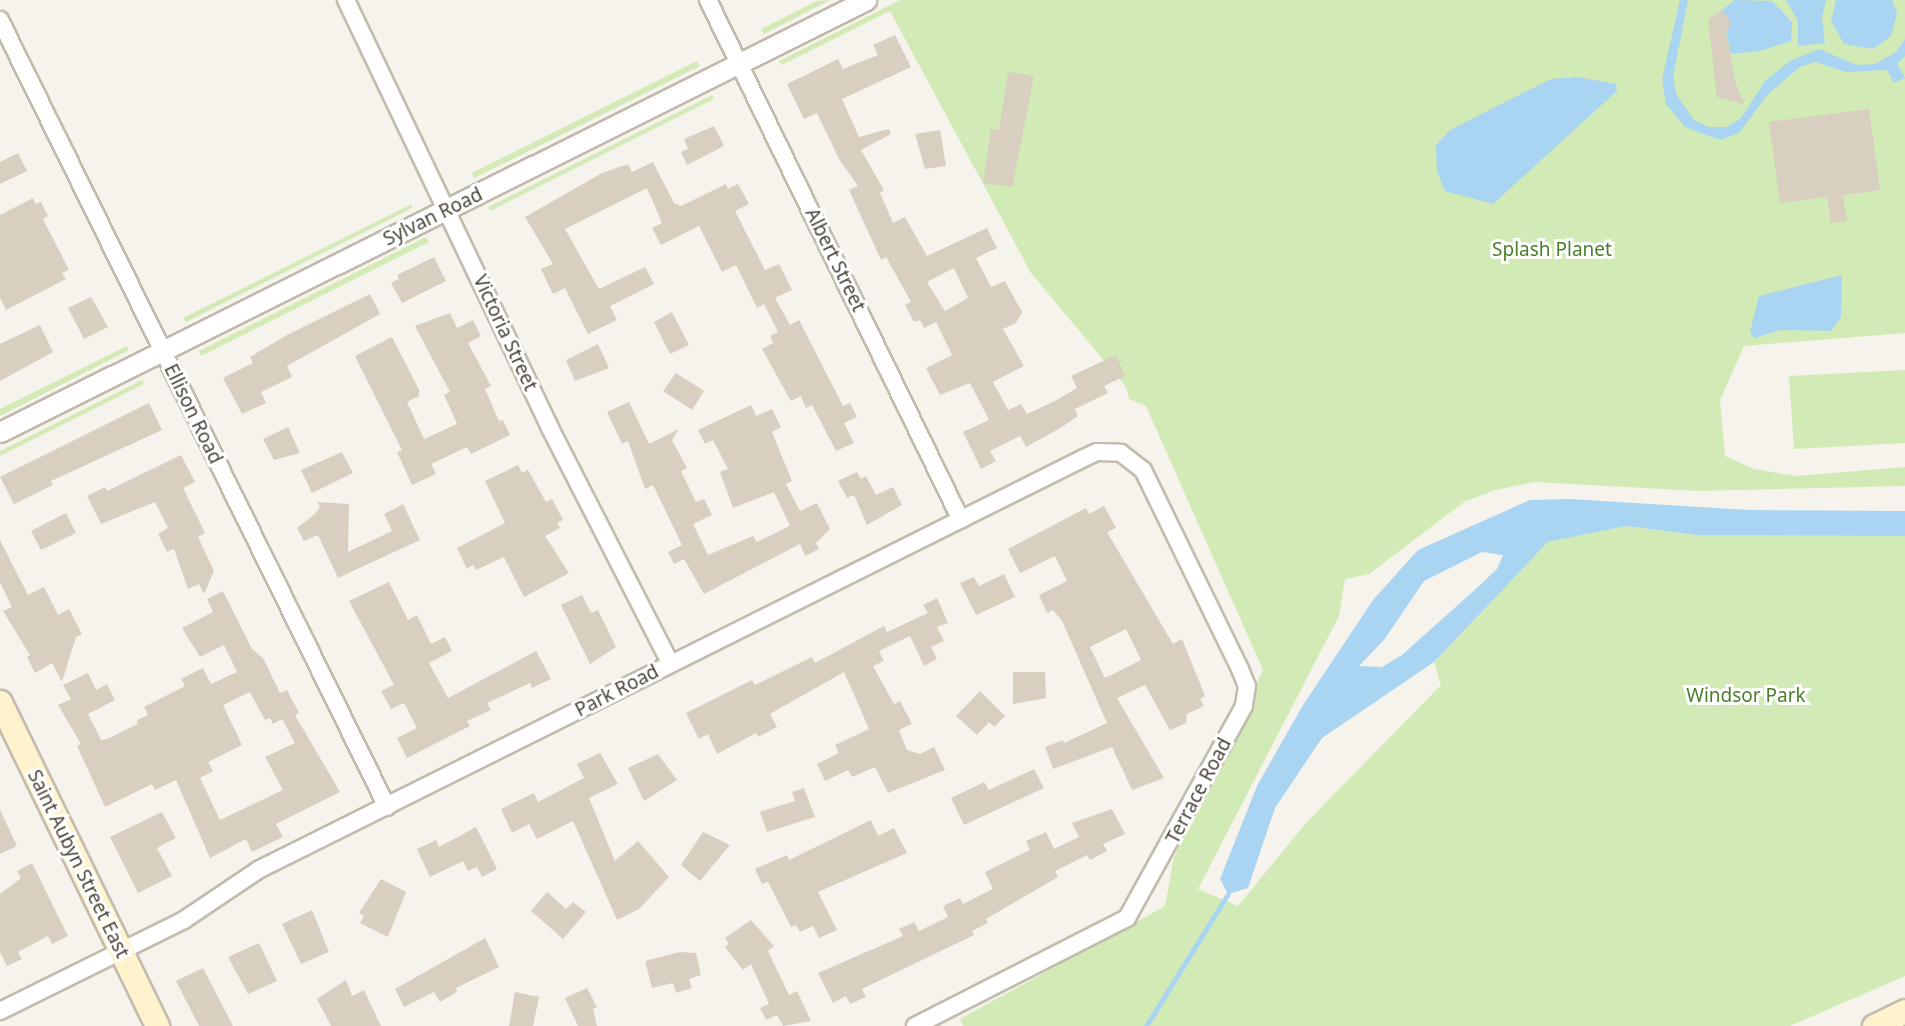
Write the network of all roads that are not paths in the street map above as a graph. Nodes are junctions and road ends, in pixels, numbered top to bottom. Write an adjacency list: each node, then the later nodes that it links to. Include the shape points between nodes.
1 (345, 0): 6 (street, Victoria Street)
2 (708, 0): 5 (street, Albert Street)
3 (866, 0): 5 (street, Sylvan Road)
4 (0, 20): 7 (street, Ellison Road)
5 (739, 64): 6 (street, Sylvan Road); 10 (street, Albert Street)
6 (448, 210): 7 (street, Sylvan Road); 11 (street, Victoria Street, via 550,428)
7 (163, 352): 8 (street, Sylvan Road); 13 (street, Ellison Road)
8 (0, 432)
9 (1121, 453): 10 (street, Park Road, via 1097,452); 17 (street, Terrace Road, via 1143,470 1222,632 1247,686 1244,706 1128,918)
10 (961, 520): 11 (street, Park Road)
11 (671, 664): 13 (street, Park Road)
12 (0, 702): 14 (main road, Saint Aubyn Street East)
13 (387, 807): 14 (street, Park Road, via 248,875 184,919)
14 (120, 951): 15 (street, Park Road); 18 (main road, Saint Aubyn Street East)
15 (0, 1011)
16 (1905, 1011): 20 (main road)
17 (944, 1019): 19 (street, Terrace Road)
18 (157, 1026)
19 (915, 1026)
20 (1874, 1026)

